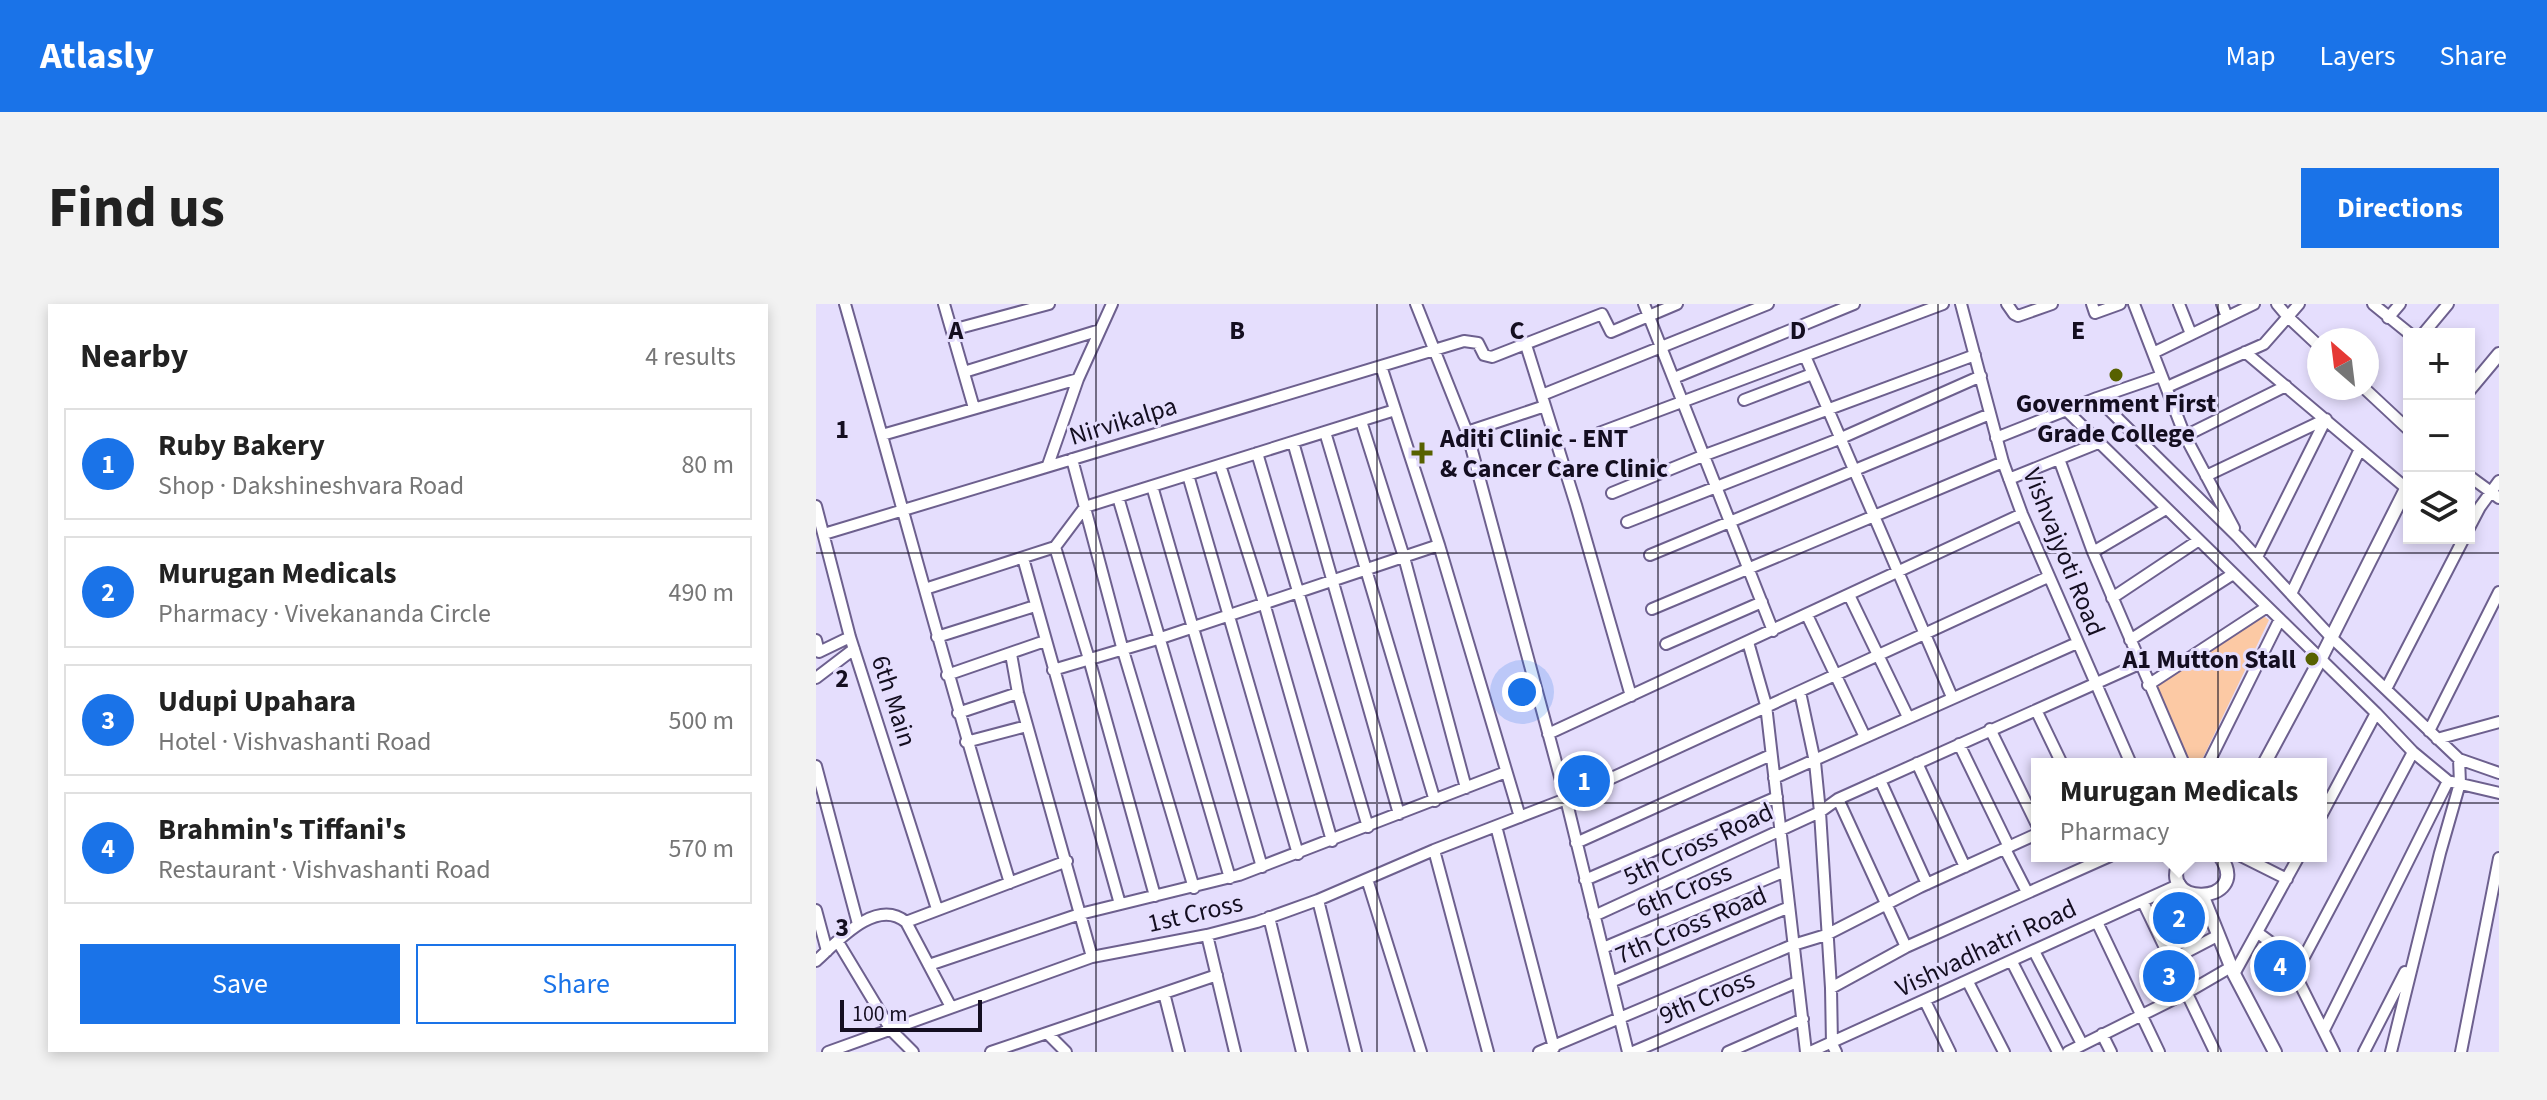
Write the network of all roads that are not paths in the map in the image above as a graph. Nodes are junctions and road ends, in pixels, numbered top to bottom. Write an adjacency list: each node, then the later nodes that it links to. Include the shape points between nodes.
1 (845, 304): 68 (street)
2 (944, 304): 31 (street)
3 (1049, 304): 31 (street)
4 (1112, 304): 32 (street)
5 (1416, 304): 37 (street)
6 (1644, 304): 25 (street)
7 (1677, 304): 25 (street)
8 (1768, 304): 36 (street)
9 (1854, 304): 47 (street)
10 (1943, 304): 42 (street)
11 (1961, 304): 41 (street, Vishvajyoti Road)
12 (2007, 304): 13 (street, via 2018,316)
13 (2052, 304)
14 (2092, 304): 15 (street, via 2095,313)
15 (2120, 304)
16 (2134, 304): 39 (street)
17 (2179, 304): 33 (street)
18 (2222, 304): 26 (street)
19 (2254, 304): 26 (street)
20 (2277, 304): 27 (street)
21 (2299, 304): 27 (street)
22 (2373, 304): 28 (street)
23 (2400, 304): 28 (street)
24 (2448, 304): 29 (street)
25 (1650, 315): 35 (street, via 1611,332 1602,314); 36 (street)
26 (2227, 317): 33 (street)
27 (2288, 317): 34 (street); 38 (street, via 2264,344)
28 (2388, 318): 30 (street)
29 (2428, 328)
30 (2403, 329)
31 (952, 330): 44 (street)
32 (1100, 330): 44 (street); 48 (street)
33 (2191, 334): 39 (street)
34 (2307, 335)
35 (1526, 345): 37 (street, Nirvikalpa, via 1492,357 1472,340); 53 (street)
36 (1663, 348): 47 (street); 53 (street)
37 (1435, 349): 43 (street, Nirvikalpa); 66 (street)
38 (2245, 352): 49 (street); 51 (street)
39 (2153, 353): 49 (street)
40 (2499, 354): 50 (street)
41 (1975, 355): 46 (street, Vishvajyoti Road); 60 (street)
42 (1805, 356): 45 (street); 56 (street)
43 (1381, 366): 58 (street); 77 (street, Nirvikalpa)
44 (964, 372): 57 (street)
45 (1812, 374): 54 (street); 60 (street)
46 (1981, 376): 61 (street, Vishvajyoti Road); 71 (street)
47 (1674, 378): 56 (street)
48 (1078, 379): 57 (street); 80 (street)
49 (2164, 381): 52 (street); 69 (street)
50 (2475, 381)
51 (2286, 386): 62 (street); 69 (street)
52 (2097, 398): 59 (street); 105 (street)
53 (1543, 400): 66 (street); 164 (street)
54 (1744, 400)
55 (2377, 400): 64 (street)
56 (1684, 401): 67 (street); 76 (street)
57 (974, 408): 68 (street)
58 (1395, 410): 63 (street); 108 (street)
59 (2066, 410): 70 (street); 73 (street)
60 (1827, 411): 71 (street); 76 (street)
61 (1990, 414): 70 (street, Vishvajyoti Road); 82 (street)
62 (2326, 419): 74 (street); 84 (street); 113 (street)
63 (1361, 421): 65 (street); 112 (street)
64 (2403, 424)
65 (1325, 432): 72 (street); 115 (street)
66 (1467, 432): 174 (street)
67 (1599, 433)
68 (882, 435): 98 (street)
69 (2185, 436): 84 (street)
70 (1996, 438): 79 (street, Vishvajyoti Road)
71 (1839, 439): 82 (street); 90 (street)
72 (1293, 442): 75 (street); 120 (street)
73 (2098, 443): 78 (street); 97 (street)
74 (2360, 449): 88 (street); 124 (street)
75 (1257, 453): 81 (street); 122 (street)
76 (1705, 455): 90 (street); 91 (street)
77 (1072, 459): 80 (street, Nirvikalpa); 96 (street)
78 (2059, 459): 85 (street); 110 (street)
79 (2003, 462): 85 (street, Vishvajyoti Road); 100 (street)
80 (1048, 465): 98 (street, Nirvikalpa)
81 (1220, 465): 83 (street); 128 (street)
82 (1852, 469): 100 (street); 102 (street)
83 (1188, 475): 89 (street); 132 (street)
84 (2206, 476): 105 (street)
85 (2009, 479): 99 (street, Vishvajyoti Road)
86 (2475, 480): 92 (street)
87 (2499, 481): 92 (street)
88 (2403, 482)
89 (1152, 486): 94 (street); 135 (street)
90 (1717, 488): 102 (street); 103 (street)
91 (1612, 493)
92 (2495, 495): 101 (street)
93 (2403, 496): 140 (street)
94 (1118, 497): 96 (street); 141 (street)
95 (816, 506): 104 (street, 6th Main)
96 (1085, 507): 109 (street); 148 (street)
97 (2166, 509): 106 (street); 110 (street)
98 (903, 510): 104 (street, Nirvikalpa); 121 (street)
99 (2022, 514): 117 (street); 119 (street, Vishvajyoti Road)
100 (1873, 518): 116 (street); 117 (street)
101 (2475, 520)
102 (1730, 521): 111 (street); 116 (street)
103 (1627, 522)
104 (824, 534): 138 (street, 6th Main)
105 (2238, 537): 113 (street)
106 (2199, 540): 118 (street); 126 (street)
107 (2461, 544): 161 (street)
108 (1439, 545): 112 (street); 191 (street)
109 (1055, 547): 114 (street); 153 (street)
110 (2093, 552): 126 (street)
111 (1650, 555)
112 (1404, 557): 115 (street); 196 (street)
113 (2257, 557): 124 (street)
114 (1023, 558): 121 (street); 129 (street)
115 (1366, 570): 120 (street); 201 (street)
116 (1749, 570): 127 (street); 131 (street)
117 (1896, 573): 125 (street); 137 (street)
118 (2233, 574): 130 (street); 143 (street)
119 (2048, 577): 137 (street, 1st Cross); 146 (street, Vishvajyoti Road)
120 (1332, 582): 122 (street); 205 (street)
121 (925, 589): 139 (street)
122 (1300, 592): 128 (street); 208 (street)
123 (2499, 592): 175 (street)
124 (2291, 594): 140 (street)
125 (1849, 595): 133 (street); 151 (street)
126 (2112, 598): 143 (street)
127 (1762, 602): 136 (street); 147 (street)
128 (1264, 603): 132 (street); 211 (street)
129 (1035, 606): 139 (street); 144 (street)
130 (2267, 607): 134 (street); 160 (street)
131 (1652, 609)
132 (1228, 615): 135 (street); 215 (street)
133 (1807, 615): 136 (street); 156 (street)
134 (2280, 619): 152 (street); 184 (street)
135 (1193, 627): 141 (street); 223 (street)
136 (1773, 631): 145 (street)
137 (1924, 634): 151 (street, 1st Cross); 165 (street)
138 (850, 637): 142 (street, via 819,652); 149 (street, 6th Main)
139 (937, 637): 157 (street)
140 (2331, 637): 152 (street); 161 (street)
141 (1161, 638): 148 (street); 226 (street)
142 (816, 640)
143 (2130, 640): 154 (street)
144 (1045, 641): 150 (street); 155 (street)
145 (1748, 642): 164 (street); 166 (street)
146 (2077, 643): 159 (street, Vishvajyoti Road); 165 (street)
147 (1666, 644)
148 (1122, 647): 153 (street); 233 (street)
149 (854, 649): 158 (street); 242 (street, 6th Main)
150 (1011, 654): 157 (street); 163 (street)
151 (1878, 655): 156 (street, 1st Cross); 170 (street)
152 (2321, 658): 169 (street); 185 (street)
153 (1089, 659): 155 (street); 235 (street)
154 (2139, 664): 159 (street, 5th Cross Road); 160 (street)
155 (1053, 670): 239 (street)
156 (1837, 674): 162 (street, 1st Cross); 176 (street)
157 (947, 675): 168 (street)
158 (816, 678)
159 (2095, 684): 167 (street, 5th Cross Road); 182 (street, Vishvajyoti Road)
160 (2148, 685): 183 (street)
161 (2386, 689): 175 (street)
162 (1800, 692): 166 (street, 1st Cross); 187 (street)
163 (1018, 693): 168 (street); 172 (street)
164 (1631, 696): 174 (street)
165 (1952, 697): 170 (street)
166 (1766, 705): 180 (street); 199 (street, 1st Cross)
167 (2036, 710): 173 (street, 5th Cross Road); 181 (street)
168 (958, 713): 177 (street)
169 (2376, 713): 179 (street); 202 (street)
170 (1908, 717): 176 (street)
171 (2499, 722): 175 (street)
172 (1027, 726): 177 (street); 217 (street)
173 (1990, 729): 178 (street, 5th Cross Road); 204 (street)
174 (1548, 734): 199 (street)
175 (2433, 735): 186 (street)
176 (1865, 737): 187 (street)
177 (966, 742): 230 (street)
178 (1959, 744): 188 (street, 5th Cross Road); 213 (street)
179 (2413, 752): 194 (street); 267 (street)
180 (1771, 755): 192 (street); 212 (street)
181 (2059, 758)
182 (2128, 758)
183 (2181, 758)
184 (2211, 758)
185 (2267, 758)
186 (2459, 759): 190 (street); 195 (street)
187 (1815, 762): 192 (street); 203 (street)
188 (1917, 763): 193 (street, 5th Cross Road); 224 (street)
189 (816, 766): 249 (street)
190 (2497, 771)
191 (1506, 772): 196 (street); 206 (street)
192 (1774, 778): 198 (street)
193 (1880, 780): 200 (street, 5th Cross Road); 231 (street)
194 (2448, 781): 195 (street); 281 (street)
195 (2460, 783): 197 (street); 260 (street)
196 (1466, 788): 201 (street)
197 (2499, 793)
198 (1777, 797): 209 (street); 229 (street)
199 (1566, 799): 206 (street, 1st Cross); 212 (street)
200 (1838, 799): 203 (street, 5th Cross Road); 240 (street)
201 (1435, 801): 205 (street)
202 (2327, 805)
203 (1820, 812): 209 (street, 5th Cross Road); 252 (street)
204 (2031, 813)
205 (1399, 814): 208 (street)
206 (1520, 817): 207 (street, 1st Cross)
207 (1496, 826): 214 (street, 1st Cross); 286 (street)
208 (1368, 827): 211 (street)
209 (1781, 829): 225 (street); 245 (street, 5th Cross Road)
210 (2031, 837): 213 (street)
211 (1332, 841): 215 (street)
212 (1576, 843): 229 (street)
213 (2007, 848): 224 (street); 234 (street)
214 (1434, 850): 227 (street, 1st Cross); 296 (street)
215 (1298, 854): 223 (street)
216 (2499, 858): 312 (street)
217 (1067, 861): 230 (street); 244 (street)
218 (2096, 862): 234 (street)
219 (2180, 862): 232 (street)
220 (2223, 862): 236 (street, via 2223,884)
221 (2253, 862): 228 (street)
222 (2296, 862): 228 (street)
223 (1262, 867): 226 (street)
224 (1965, 867): 231 (street)
225 (1783, 872): 241 (street); 257 (street, 6th Cross)
226 (1230, 878): 233 (street)
227 (1367, 879): 237 (street, 1st Cross); 295 (street)
228 (2287, 879): 250 (street)
229 (1585, 880): 245 (street)
230 (1010, 883): 242 (street)
231 (1927, 884): 240 (street)
232 (2180, 884): 236 (street); 238 (street, Vishvadhatri Road)
233 (1194, 888): 235 (street)
234 (2027, 892): 256 (street)
235 (1155, 896): 239 (street)
236 (2203, 897): 253 (street)
237 (1318, 900): 246 (street, 1st Cross); 294 (street)
238 (2143, 902): 248 (street, Vishvadhatri Road); 262 (street)
239 (1120, 904): 244 (street)
240 (1886, 904): 252 (street); 256 (street)
241 (1787, 908): 255 (street); 269 (street, 7th Cross Road)
242 (937, 909): 247 (street)
243 (816, 910): 258 (street)
244 (1080, 914): 261 (street); 265 (street)
245 (1594, 916): 257 (street)
246 (1269, 917): 251 (street, 1st Cross); 293 (street)
247 (906, 922): 249 (street, via 888,913); 265 (street)
248 (2097, 922): 259 (street, Vishvadhatri Road); 277 (street)
249 (858, 924): 254 (street)
250 (2258, 933): 266 (street); 267 (street, via 2284,952)
251 (1207, 935): 261 (street, 1st Cross); 268 (street)
252 (1826, 935): 255 (street); 272 (street)
253 (2217, 936): 262 (street); 266 (street)
254 (838, 942): 258 (street); 280 (street)
255 (1793, 945): 270 (street); 278 (street)
256 (1906, 947): 272 (street)
257 (1603, 948): 269 (street)
258 (827, 951): 263 (street)
259 (2034, 951): 264 (street, Vishvadhatri Road); 284 (street)
260 (2414, 954): 310 (street); 311 (street)
261 (1092, 957): 276 (street, 1st Cross)
262 (2171, 960): 273 (street)
263 (816, 961)
264 (2012, 962): 271 (street, Vishvadhatri Road); 303 (street)
265 (929, 965): 276 (street)
266 (2233, 971): 273 (street); 308 (street)
267 (2295, 974): 281 (street)
268 (1217, 975): 274 (street); 292 (street)
269 (1611, 982): 278 (street)
270 (1797, 982): 279 (street); 298 (street, 9th Cross)
271 (1968, 982): 275 (street, Vishvadhatri Road); 302 (street)
272 (1831, 988): 285 (street)
273 (2188, 992): 277 (street); 307 (street)
274 (1164, 993): 282 (street); 291 (street)
275 (1925, 1001): 285 (street, Vishvadhatri Road); 301 (street)
276 (951, 1007): 280 (street, 1st Cross)
277 (2142, 1015): 283 (street); 306 (street)
278 (1621, 1017): 286 (street); 298 (street)
279 (1803, 1019): 299 (street); 300 (street)
280 (891, 1030): 288 (street, 1st Cross); 289 (street)
281 (2324, 1030): 309 (street)
282 (1047, 1033): 287 (street); 290 (street)
283 (2102, 1034): 284 (street); 305 (street)
284 (2082, 1044): 304 (street)
285 (1834, 1048): 300 (street, Vishvadhatri Road)
286 (1555, 1049): 297 (street)
287 (995, 1051)
288 (828, 1052)
289 (913, 1052)
290 (1066, 1052)
291 (1179, 1052)
292 (1235, 1052)
293 (1302, 1052)
294 (1356, 1052)
295 (1421, 1052)
296 (1488, 1052)
297 (1539, 1052)
298 (1631, 1052)
299 (1728, 1052)
300 (1808, 1052)
301 (1949, 1052)
302 (2004, 1052)
303 (2058, 1052)
304 (2068, 1052)
305 (2111, 1052)
306 (2159, 1052)
307 (2215, 1052)
308 (2275, 1052)
309 (2334, 1052)
310 (2364, 1052)
311 (2391, 1052)
312 (2461, 1052)

